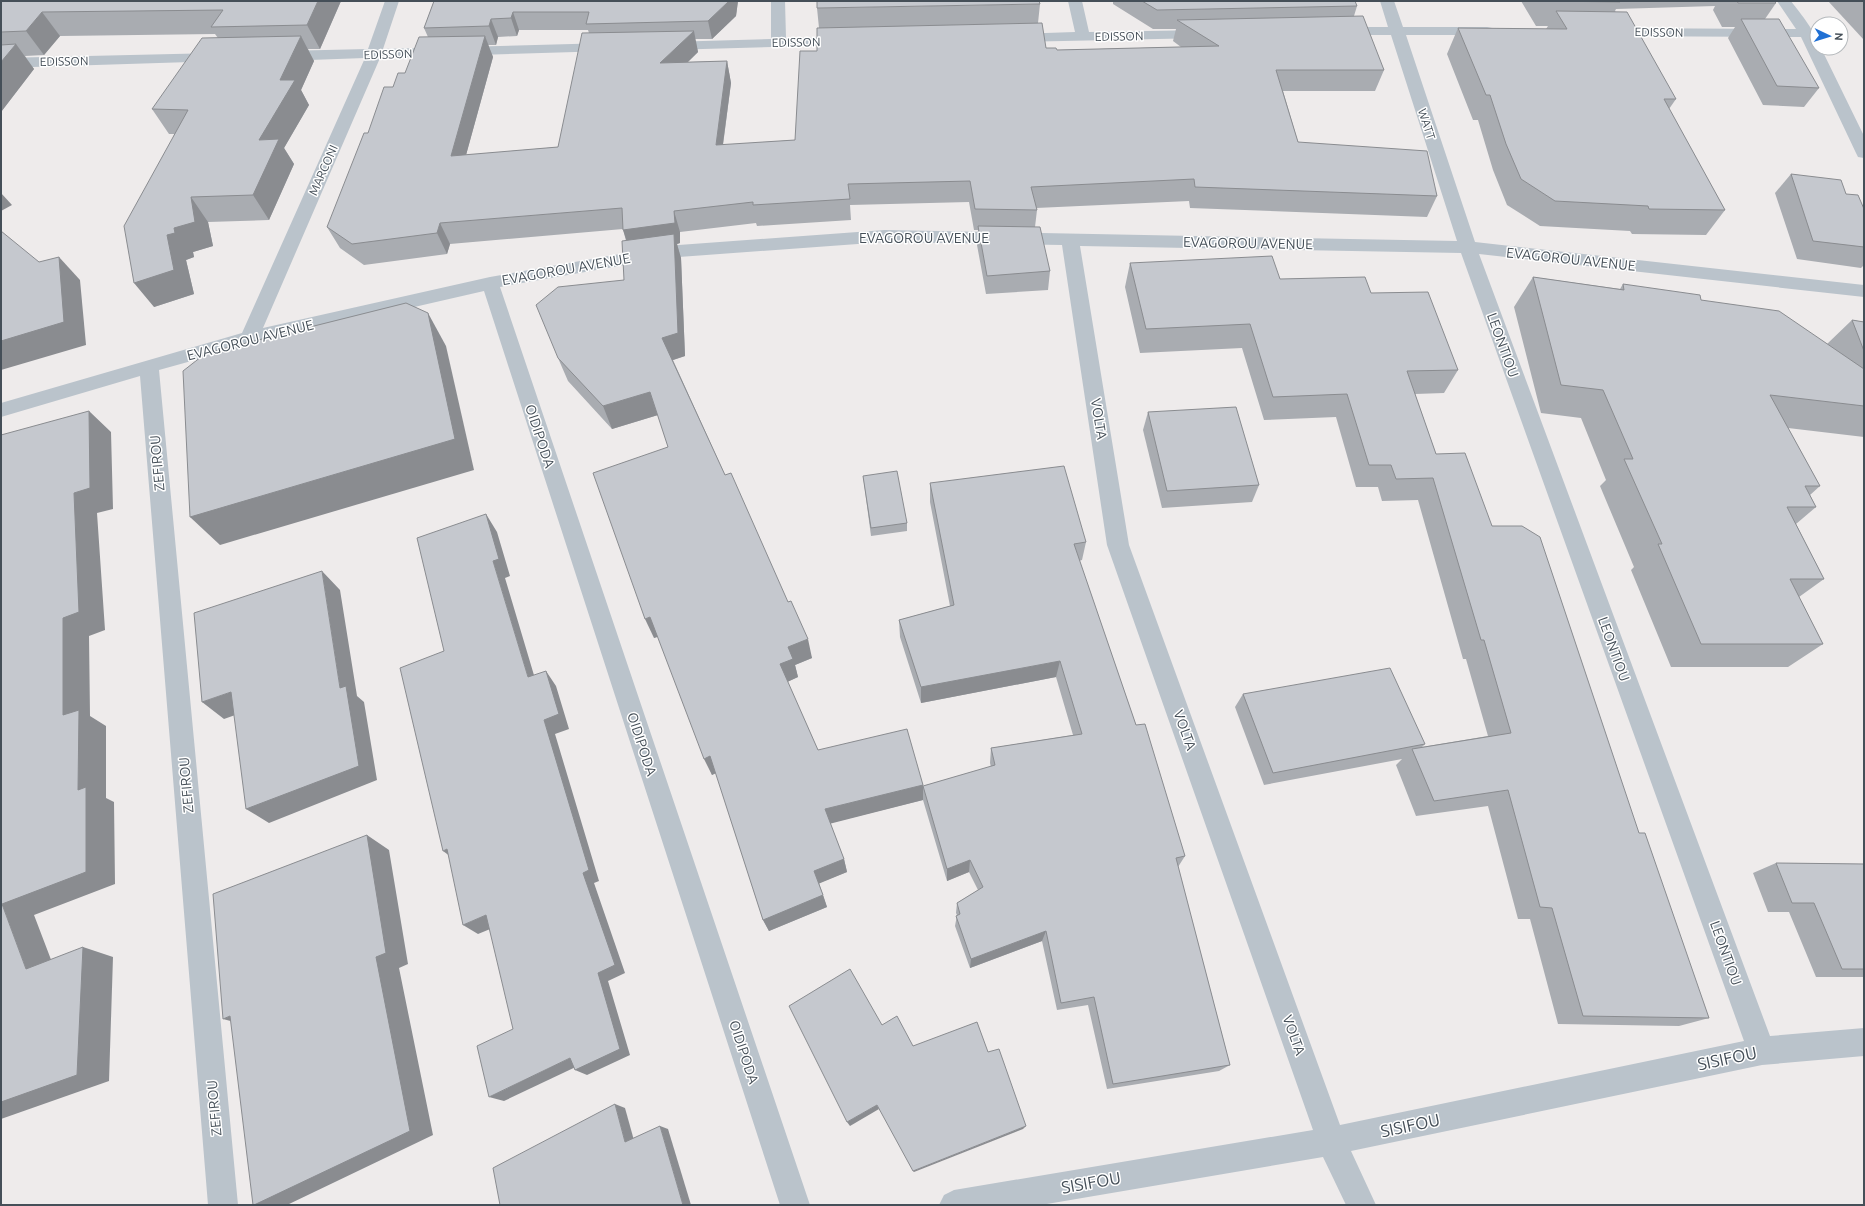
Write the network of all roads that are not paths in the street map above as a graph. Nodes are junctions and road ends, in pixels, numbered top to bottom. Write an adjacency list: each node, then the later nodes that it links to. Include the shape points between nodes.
1 (392, 1): 18 (street, MARCONI)
2 (778, 1): 15 (street)
3 (1075, 1): 12 (street)
4 (1387, 1): 6 (street, WATT)
5 (1784, 1): 10 (street)
6 (1396, 30): 7 (street); 8 (street); 24 (street, WATT)
7 (1326, 31)
8 (1499, 31)
9 (1594, 32): 10 (street, EDISSON)
10 (1806, 33): 22 (street)
11 (1216, 34): 12 (street, EDISSON)
12 (1083, 37): 13 (street, EDISSON)
13 (1003, 38)
14 (859, 41): 15 (street, EDISSON)
15 (779, 43): 16 (street, EDISSON)
16 (652, 46)
17 (620, 47): 18 (street, EDISSON)
18 (374, 54): 19 (street, EDISSON); 27 (street, MARCONI)
19 (271, 56)
20 (231, 57): 21 (street, EDISSON)
21 (1, 63)
22 (1863, 150)
23 (1070, 239): 24 (street, EVAGOROU AVENUE); 25 (street, EVAGOROU AVENUE, via 885,236 672,251); 32 (street, VOLTA, via 1118,545)
24 (1468, 247): 26 (street, EVAGOROU AVENUE); 31 (street, LEONTIOU)
25 (490, 283): 27 (street, EVAGOROU AVENUE); 34 (street, OIDIPODA)
26 (1864, 291)
27 (249, 338): 28 (street, EVAGOROU AVENUE)
28 (149, 366): 29 (street, EVAGOROU AVENUE); 33 (street, ZEFIROU)
29 (1, 410)
30 (1864, 1042): 31 (street, SISIFOU)
31 (1762, 1051): 32 (street, SISIFOU)
32 (1331, 1141): 35 (street, SISIFOU); 36 (street, VOLTA)
33 (223, 1205)
34 (795, 1205)
35 (954, 1205)
36 (1361, 1205)

